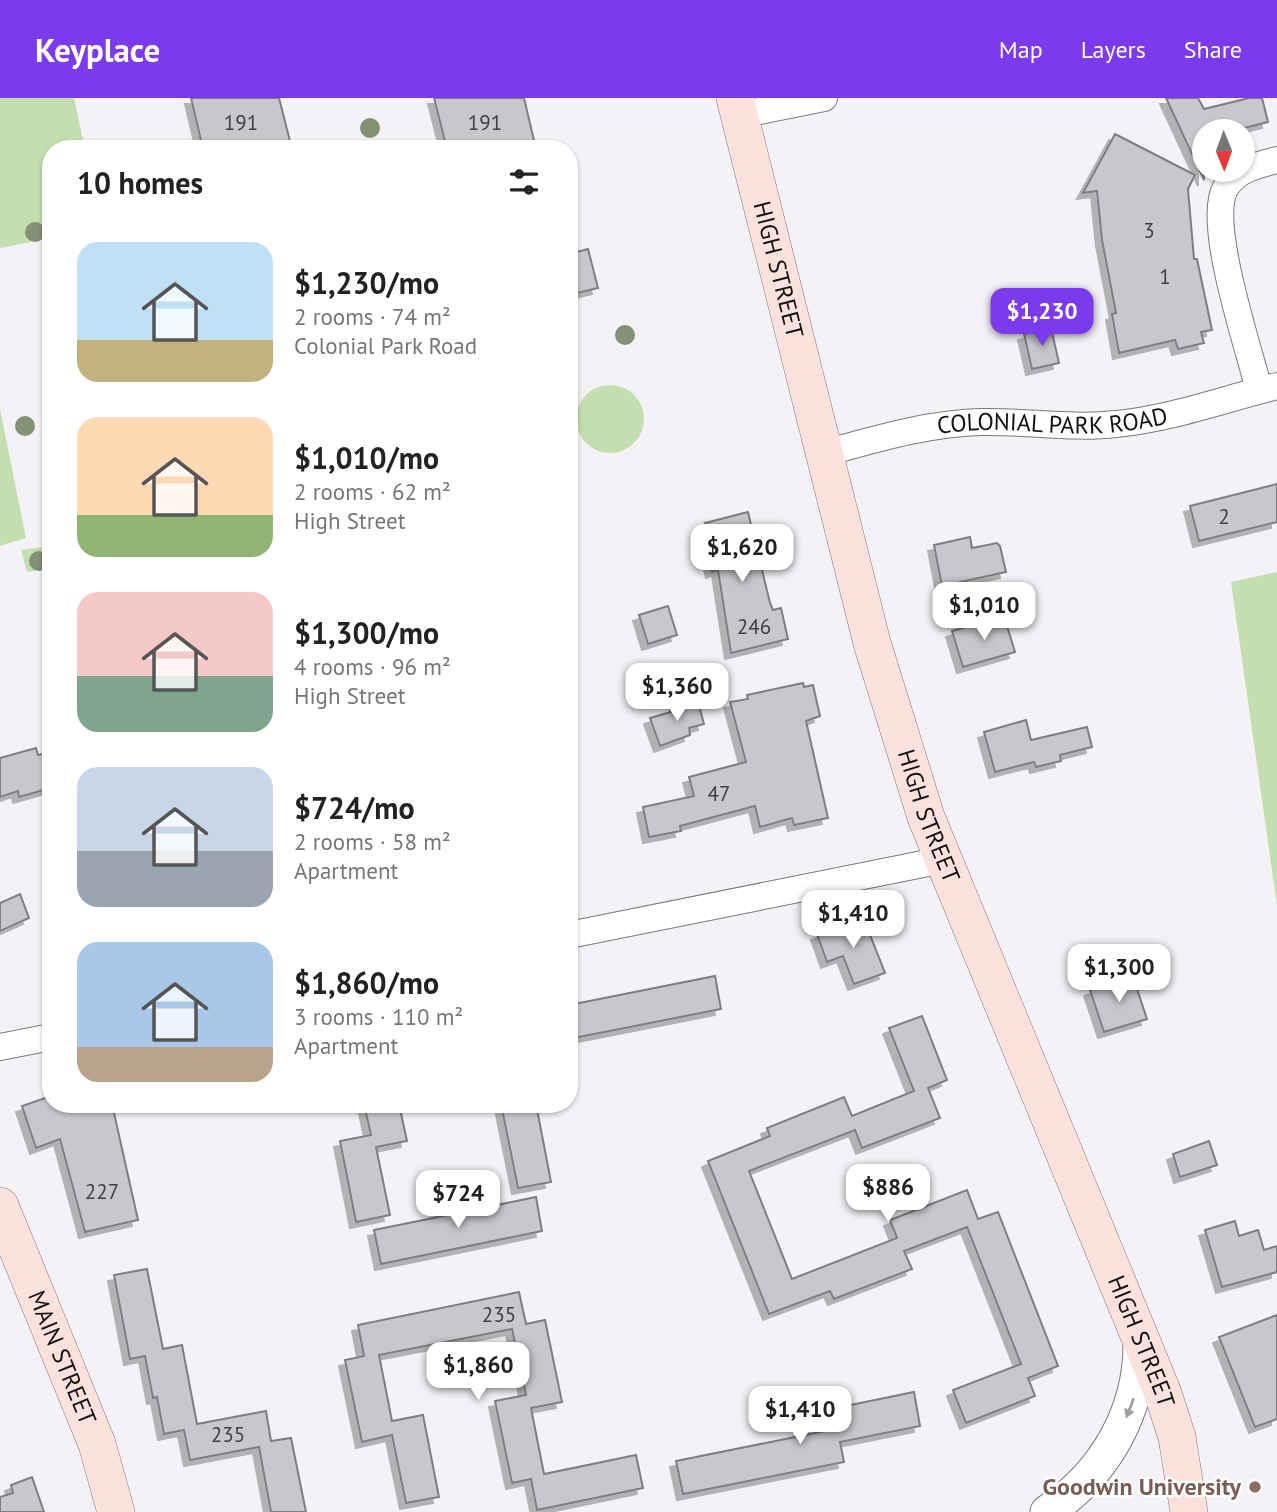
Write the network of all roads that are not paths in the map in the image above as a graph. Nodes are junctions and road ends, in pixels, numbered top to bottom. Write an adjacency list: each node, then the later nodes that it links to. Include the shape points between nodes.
1 (824, 98): 2 (street)
2 (737, 107): 5 (main road, HIGH STREET)
3 (1277, 160): 4 (street, via 1238,174 1227,184 1219,203 1222,242)
4 (1268, 388): 5 (street, COLONIAL PARK ROAD, via 1128,423 959,424)
5 (825, 453): 6 (main road, HIGH STREET, via 884,686)
6 (943, 860): 7 (street); 11 (main road, HIGH STREET)
7 (578, 933)
8 (42, 1039): 9 (street)
9 (0, 1047)
10 (0, 1206): 12 (main road, MAIN STREET)
11 (1140, 1341): 15 (street, one-way to 15, via 1137,1387 1116,1441 1082,1485); 16 (main road, HIGH STREET, via 1171,1416)
12 (97, 1444): 13 (main road, MAIN STREET); 14 (street)
13 (116, 1512)
14 (136, 1512)
15 (1047, 1512)
16 (1189, 1512)

